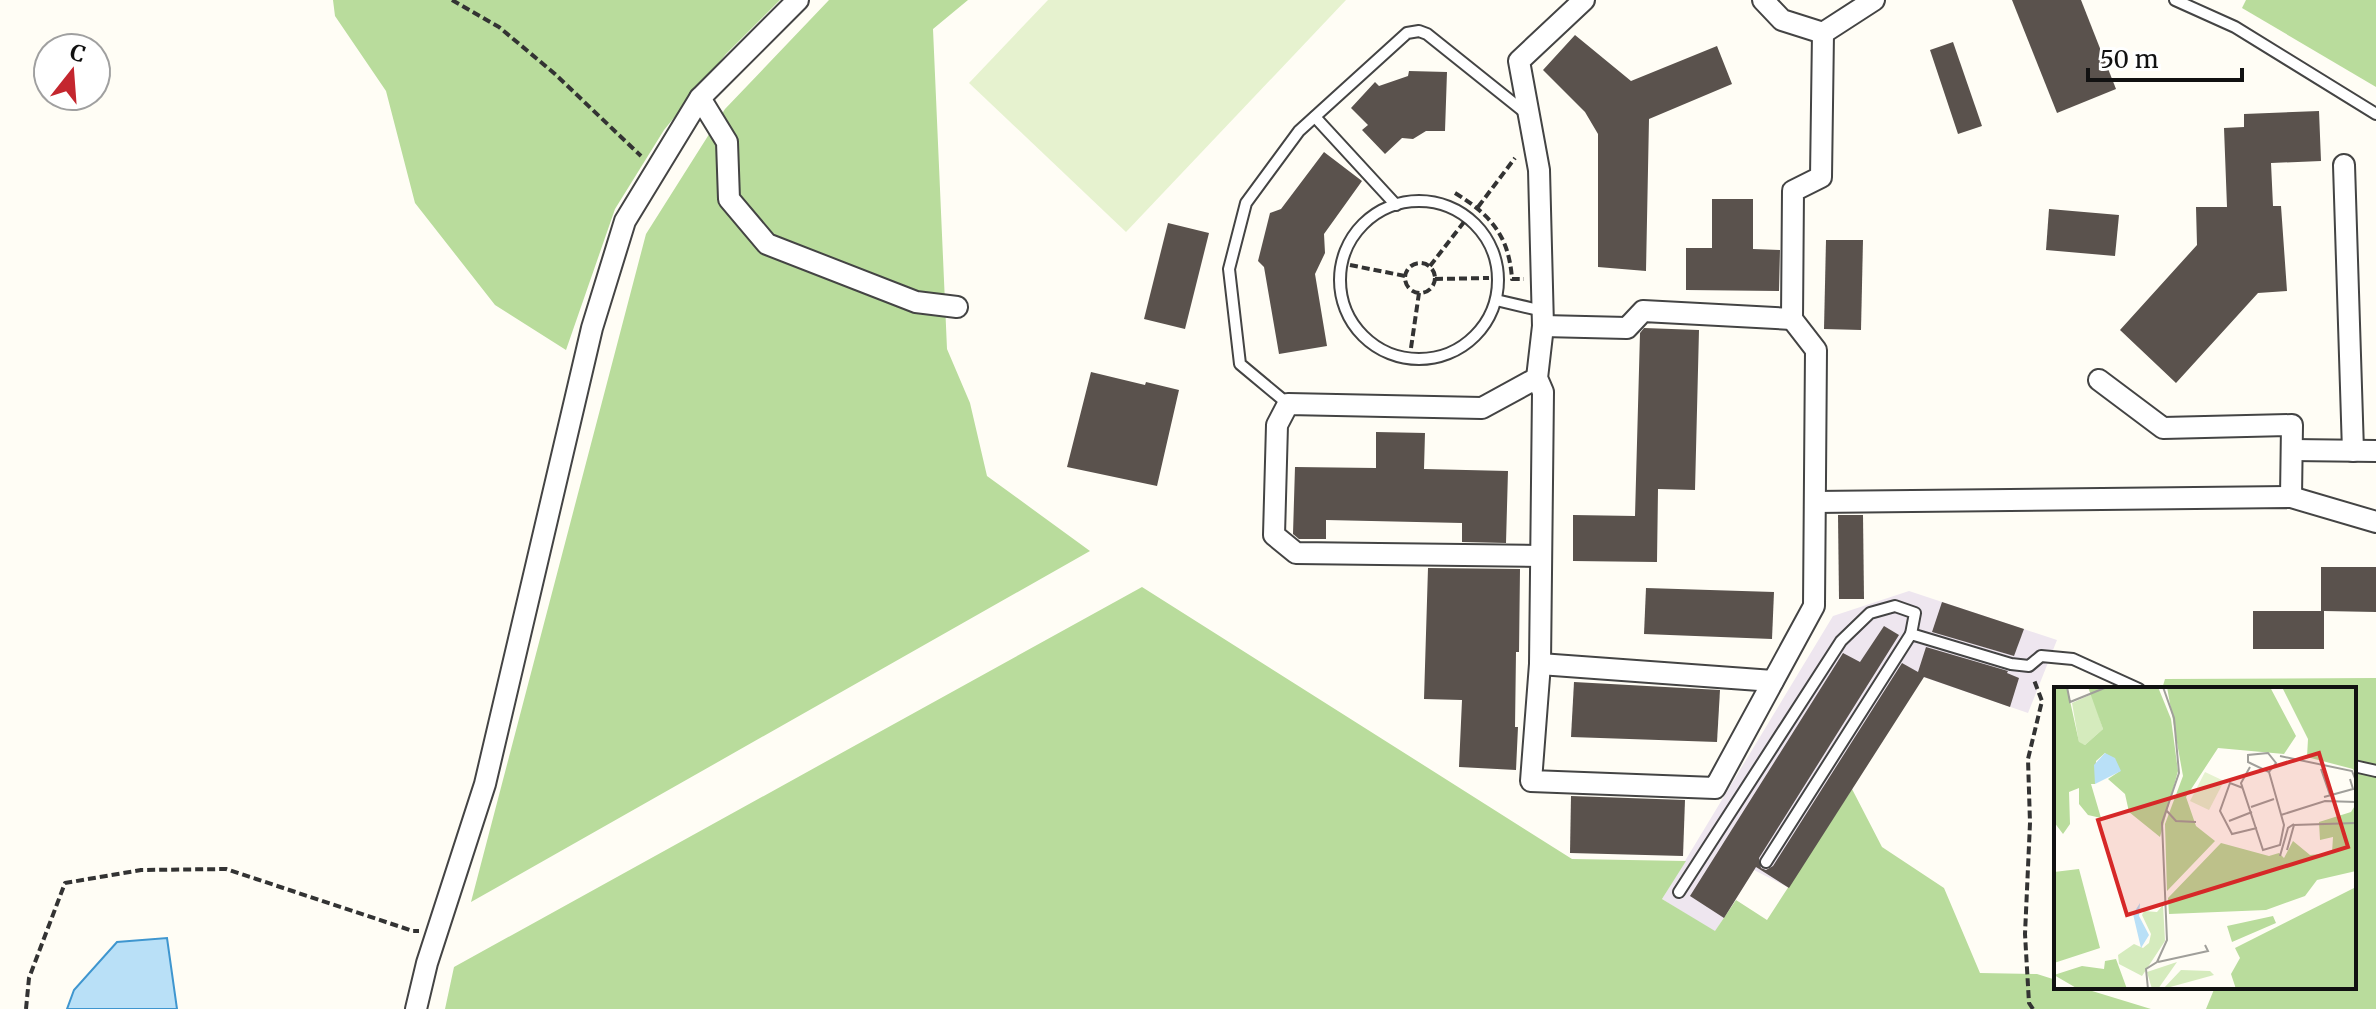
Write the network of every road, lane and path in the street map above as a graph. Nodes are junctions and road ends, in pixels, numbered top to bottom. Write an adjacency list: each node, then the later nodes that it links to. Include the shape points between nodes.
1 (452, 0): 13 (path, via 499,27)
2 (798, 0): 8 (street)
3 (1584, 0): 11 (street, via 1519,61)
4 (1763, 0): 7 (street, via 1782,20)
5 (1874, 0): 7 (street)
6 (2175, 0): 9 (lane, via 2235,27)
7 (1823, 33): 28 (street, via 1821,177 1793,191)
8 (700, 98): 13 (street); 26 (street, via 727,142 729,199 767,244 916,302)
9 (2376, 114)
10 (1315, 117): 11 (lane, via 1407,33 1419,31); 15 (lane); 32 (lane, via 1246,203 1229,269 1240,364)
11 (1531, 126): 16 (path); 22 (street, via 1539,170)
12 (2344, 165): 34 (street)
13 (655, 169): 49 (street, via 625,221 592,328 485,784)
14 (1455, 193): 16 (path)
15 (1396, 205): 25 (lane, via 1426,201 1467,217 1494,256); 25 (lane, via 1359,228 1345,249 1340,275 1342,300 1353,324 1371,343 1394,355 1419,359 1445,354 1468,342)
16 (1478, 207): 22 (path, via 1500,233 1512,279)
17 (1464, 222): 19 (path)
18 (1350, 265): 20 (path)
19 (1430, 266): 20 (path, via 1416,263); 23 (path)
20 (1405, 276): 24 (path, via 1409,288)
21 (1489, 278): 23 (path)
22 (1542, 278): 27 (street)
23 (1435, 279): 24 (path, via 1432,288)
24 (1419, 293): 29 (path)
25 (1496, 300): 27 (lane)
26 (957, 307)
27 (1543, 318): 28 (street, via 1627,328 1643,311); 30 (street)
28 (1792, 319): 37 (street, via 1816,350)
29 (1411, 348)
30 (1537, 378): 32 (street, via 1482,408); 39 (street, via 1543,392)
31 (2099, 380): 33 (street, via 2163,428 2292,425)
32 (1288, 404): 39 (street, via 1277,425 1274,535 1296,553)
33 (2292, 450): 34 (street); 36 (street)
34 (2353, 451): 35 (street)
35 (2376, 451)
36 (2291, 497): 37 (street); 38 (street)
37 (1815, 502): 43 (street, via 1814,606)
38 (2376, 522)
39 (1540, 556): 41 (street)
40 (1911, 634): 42 (lane); 47 (lane); 48 (lane, via 1915,613 1895,606 1870,613 1841,641)
41 (1540, 664): 43 (street); 43 (street, via 1531,781 1715,788)
42 (2029, 666): 44 (lane, via 2041,656 2073,659); 52 (path, via 2042,701 2028,759 2025,934)
43 (1773, 681)
44 (2135, 687)
45 (2356, 766): 46 (lane)
46 (2376, 771)
47 (1766, 862)
48 (1679, 892)
49 (438, 929): 50 (path, via 413,931 226,869 141,870 65,883 29,978); 51 (street)
50 (26, 1009)
51 (416, 1009)
52 (2033, 1009)

